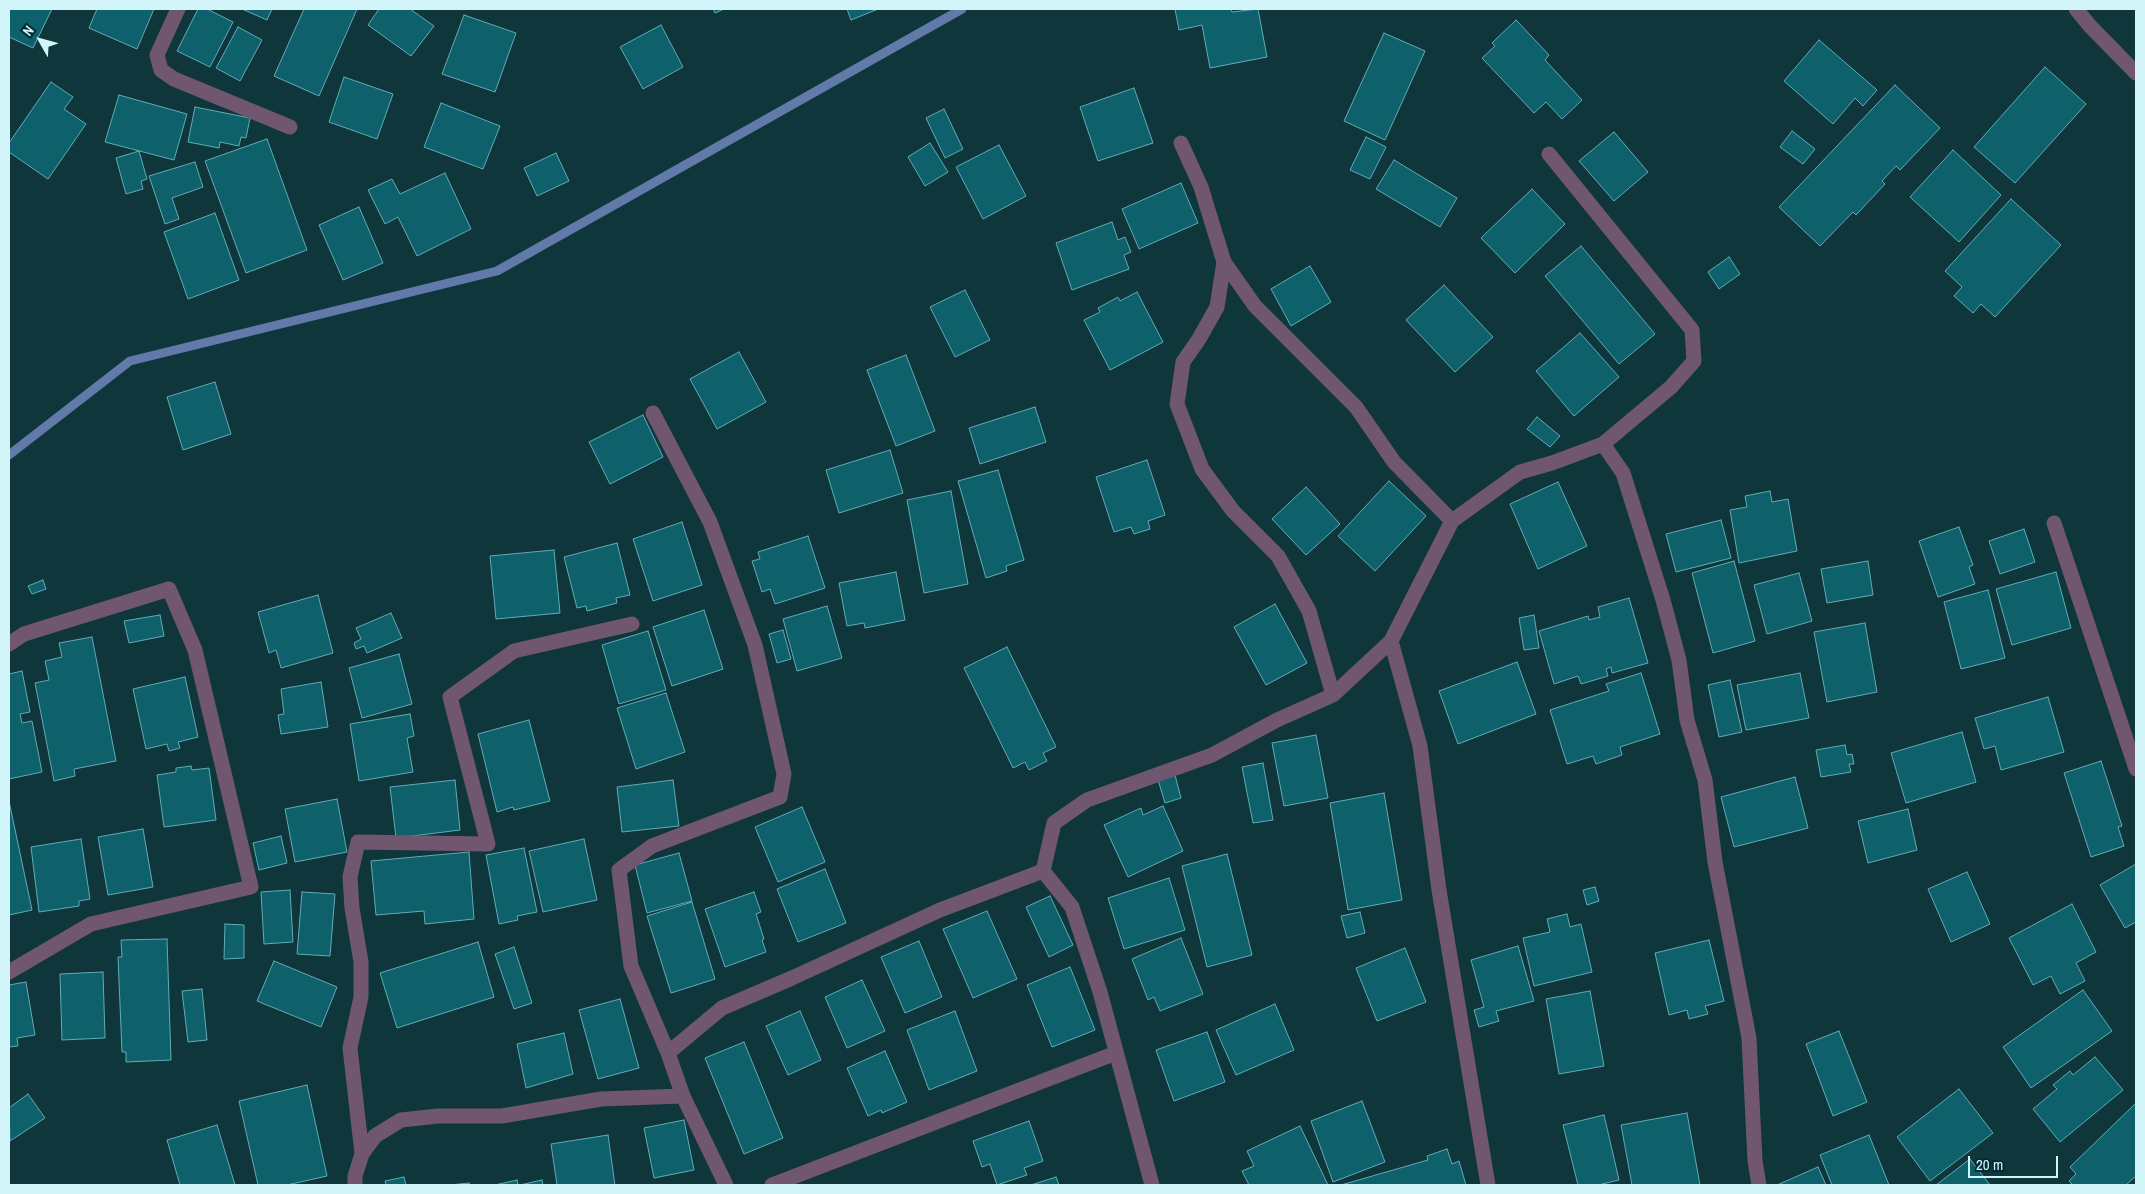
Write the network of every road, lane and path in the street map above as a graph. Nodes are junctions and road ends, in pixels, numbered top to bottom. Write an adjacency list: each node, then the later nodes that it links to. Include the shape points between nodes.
1 (178, 9): 4 (street, via 157,55 161,70 174,79)
2 (2076, 9): 3 (street)
3 (2136, 72)
4 (290, 127)
5 (1181, 143): 7 (street, via 1201,188)
6 (1549, 154): 9 (street, via 1692,330 1694,361 1671,387)
7 (1224, 262): 10 (street, via 1255,306 1356,407 1394,462); 15 (street, via 1217,307 1183,362 1177,404 1202,469 1233,511 1278,556 1309,611)
8 (653, 413): 19 (street, via 710,522 754,645 784,774 780,797 652,846 619,870 631,966)
9 (1603, 444): 10 (street, via 1520,472); 28 (street, via 1623,473 1663,600 1679,660 1687,720 1705,780 1715,862 1749,1038)
10 (1452, 521): 13 (street)
11 (2054, 523): 16 (street)
12 (632, 624): 22 (street, via 514,651 450,697 488,844 358,842 350,877 361,962 361,997 350,1048)
13 (1391, 641): 15 (street); 27 (street, via 1420,746 1439,890)
14 (9, 644): 18 (street, via 24,634 169,589 195,650 251,887 90,924)
15 (1333, 696): 17 (street, via 1277,720 1212,755 1087,800 1054,824)
16 (2136, 769)
17 (1044, 871): 19 (street, via 940,910 722,1008); 20 (street, via 1072,907)
18 (9, 972)
19 (668, 1053): 21 (street)
20 (1116, 1053): 25 (street); 26 (street)
21 (683, 1096): 22 (street, via 601,1099 502,1116 438,1116 401,1120 375,1136); 24 (street)
22 (362, 1154): 23 (street)
23 (355, 1185)
24 (726, 1185)
25 (772, 1185)
26 (1152, 1185)
27 (1488, 1185)
28 (1759, 1185)

